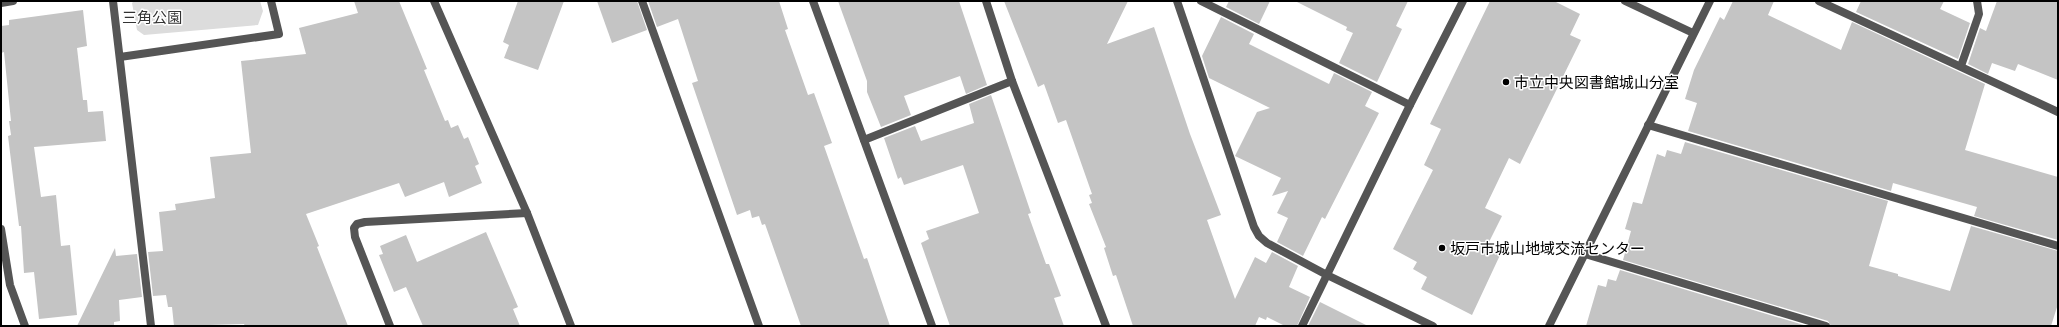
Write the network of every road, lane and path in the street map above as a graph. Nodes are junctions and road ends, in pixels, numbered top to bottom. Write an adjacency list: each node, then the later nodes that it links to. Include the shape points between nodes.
1 (13, 1): 15 (street)
2 (113, 1): 17 (street)
3 (271, 1): 17 (street, via 279,34)
4 (434, 1): 24 (street)
5 (642, 1): 33 (street)
6 (814, 1): 23 (street)
7 (986, 1): 19 (street)
8 (1177, 1): 28 (street, via 1256,232 1267,243)
9 (1200, 1): 20 (street)
10 (1463, 1): 20 (street)
11 (1626, 1): 16 (street)
12 (1710, 1): 16 (street)
13 (1819, 1): 18 (street)
14 (1977, 1): 18 (street, via 1979,14)
15 (1, 3)
16 (1693, 33): 22 (street)
17 (120, 57): 30 (street)
18 (1961, 66): 21 (street)
19 (1012, 81): 23 (street); 35 (street)
20 (1410, 105): 28 (street)
21 (2058, 112)
22 (1648, 125): 26 (street); 27 (street)
23 (864, 140): 34 (street)
24 (527, 214): 31 (street, via 357,224 354,228 355,237); 32 (street)
25 (1, 229): 29 (street, via 10,286)
26 (2058, 246)
27 (1585, 254): 38 (street); 39 (street)
28 (1327, 275): 36 (street); 37 (street)
29 (25, 326)
30 (151, 326)
31 (390, 326)
32 (571, 326)
33 (759, 326)
34 (932, 326)
35 (1106, 326)
36 (1302, 326)
37 (1433, 326)
38 (1549, 326)
39 (1826, 326)

